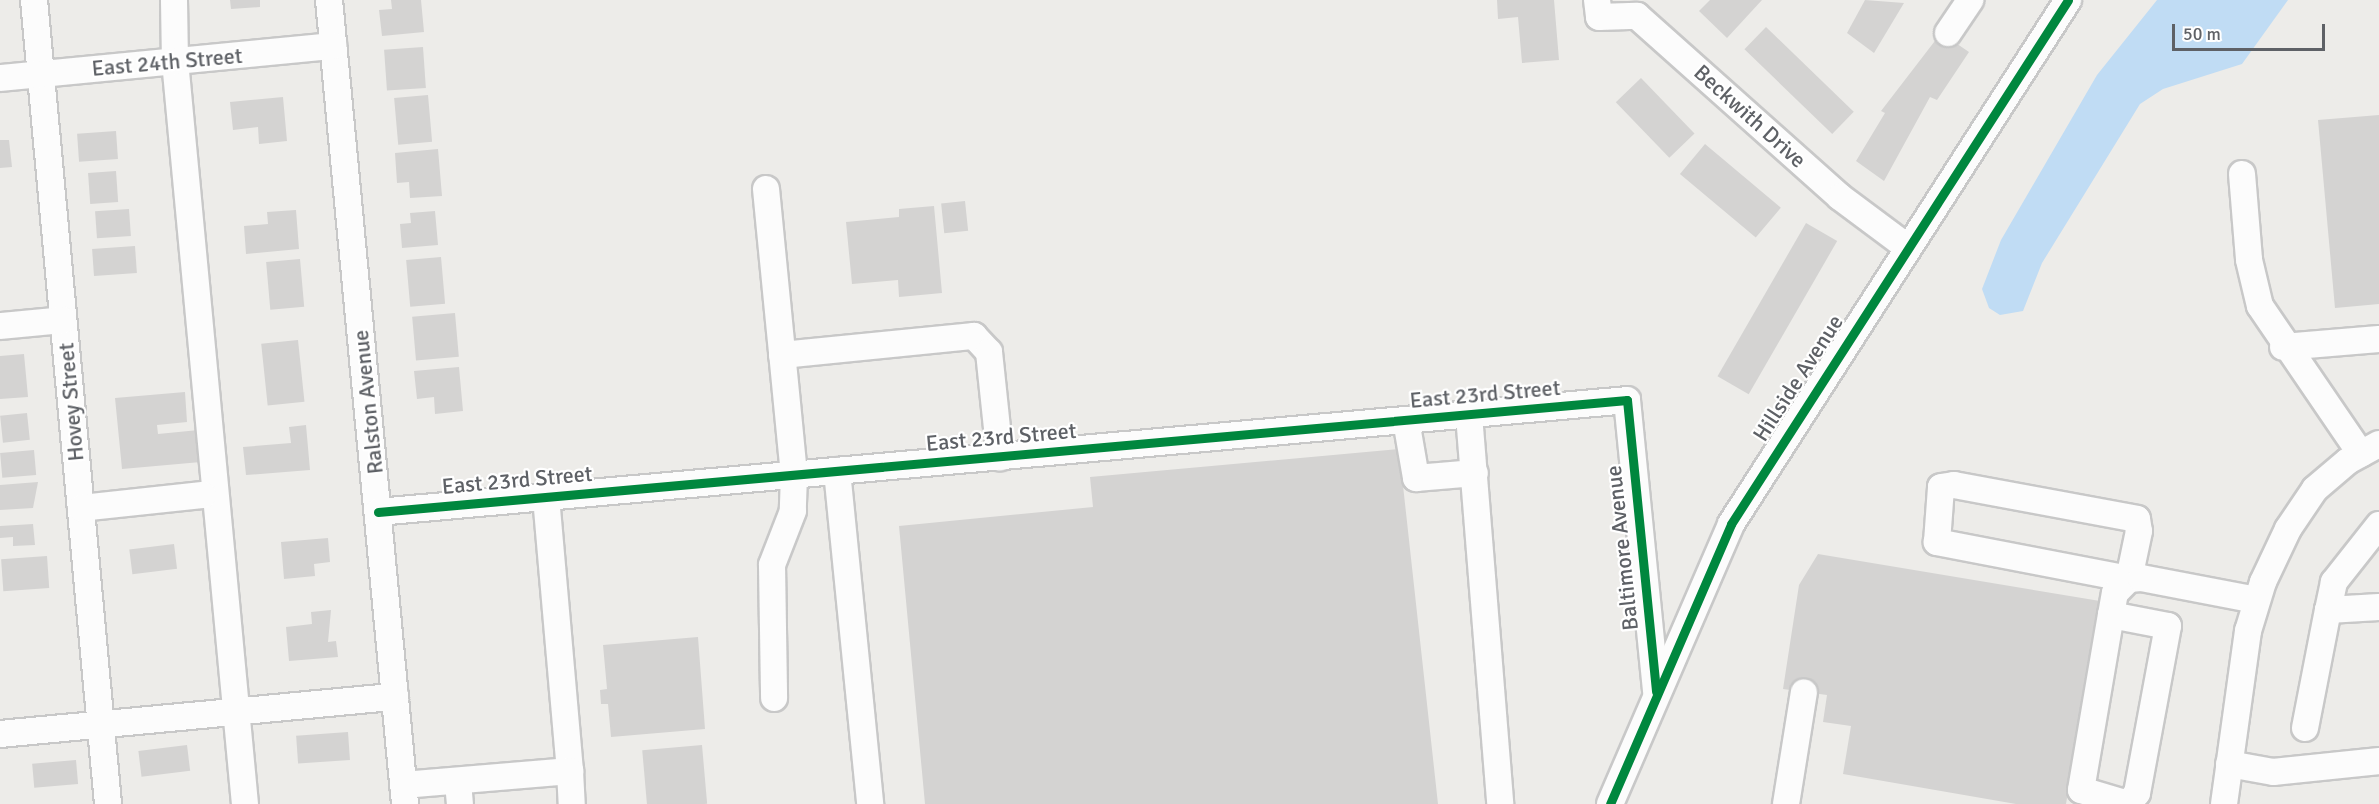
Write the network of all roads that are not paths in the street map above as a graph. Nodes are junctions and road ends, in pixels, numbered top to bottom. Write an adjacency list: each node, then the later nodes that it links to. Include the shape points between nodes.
1 (34, 0): 10 (street, Hovey Street)
2 (174, 0): 9 (street)
3 (329, 0): 8 (street, Ralston Avenue)
4 (1598, 0): 14 (street, Beckwith Drive, via 1599,17 1637,15 1840,197)
5 (1970, 0): 7 (street)
6 (2068, 0): 14 (street, Hillside Avenue)
7 (1948, 33)
8 (333, 46): 9 (street, East 24th Street); 31 (street, Ralston Avenue)
9 (175, 62): 10 (street, East 24th Street); 42 (street)
10 (40, 74): 11 (street, East 24th Street); 15 (street, Hovey Street)
11 (0, 78)
12 (2242, 174): 18 (street, via 2249,260 2260,306)
13 (766, 189): 19 (street)
14 (1907, 247): 38 (street, Hillside Avenue, via 1731,524)
15 (63, 320): 16 (street); 30 (street, Hovey Street)
16 (0, 326)
17 (2379, 339): 18 (street)
18 (2283, 347): 23 (street)
19 (782, 355): 24 (street, via 974,336 989,352); 27 (street)
20 (1627, 400): 21 (street, East 23rd Street); 38 (street, Baltimore Avenue)
21 (1469, 415): 22 (street, East 23rd Street); 26 (street)
22 (1406, 420): 24 (street, East 23rd Street); 26 (street, via 1416,478)
23 (2370, 449): 34 (street, via 2315,489 2288,529)
24 (1000, 457): 25 (street, East 23rd Street)
25 (837, 471): 27 (street, East 23rd Street); 54 (street)
26 (1475, 473): 55 (street)
27 (794, 475): 29 (street, East 23rd Street); 41 (street, via 793,511 772,565)
28 (203, 495): 30 (street)
29 (546, 497): 31 (street, East 23rd Street); 48 (street)
30 (81, 508): 43 (street, Hovey Street)
31 (378, 512): 40 (street, Ralston Avenue)
32 (2379, 525): 36 (street, via 2334,582)
33 (2129, 579): 33 (street, via 1937,542 1941,488 1954,485 2137,519 2139,531); 34 (street); 37 (street, via 2115,593)
34 (2256, 600): 47 (street)
35 (2379, 607): 36 (street)
36 (2328, 610): 44 (street)
37 (2111, 615): 37 (street, via 2081,790 2128,804 2137,793 2168,626)
38 (1656, 692): 56 (street, Hillside Avenue)
39 (1804, 692): 57 (street)
40 (395, 697): 42 (street); 50 (street, Ralston Avenue)
41 (774, 698)
42 (237, 713): 43 (street); 52 (street)
43 (102, 725): 45 (street); 51 (street, Hovey Street)
44 (2305, 728)
45 (0, 734)
46 (2379, 761): 47 (street, via 2273,771)
47 (2229, 764): 58 (street)
48 (570, 771): 49 (street); 53 (street)
49 (459, 793): 50 (street)
50 (404, 794)
51 (108, 804)
52 (245, 804)
53 (572, 804)
54 (870, 804)
55 (1500, 804)
56 (1610, 804)
57 (1786, 804)
58 (2224, 804)

